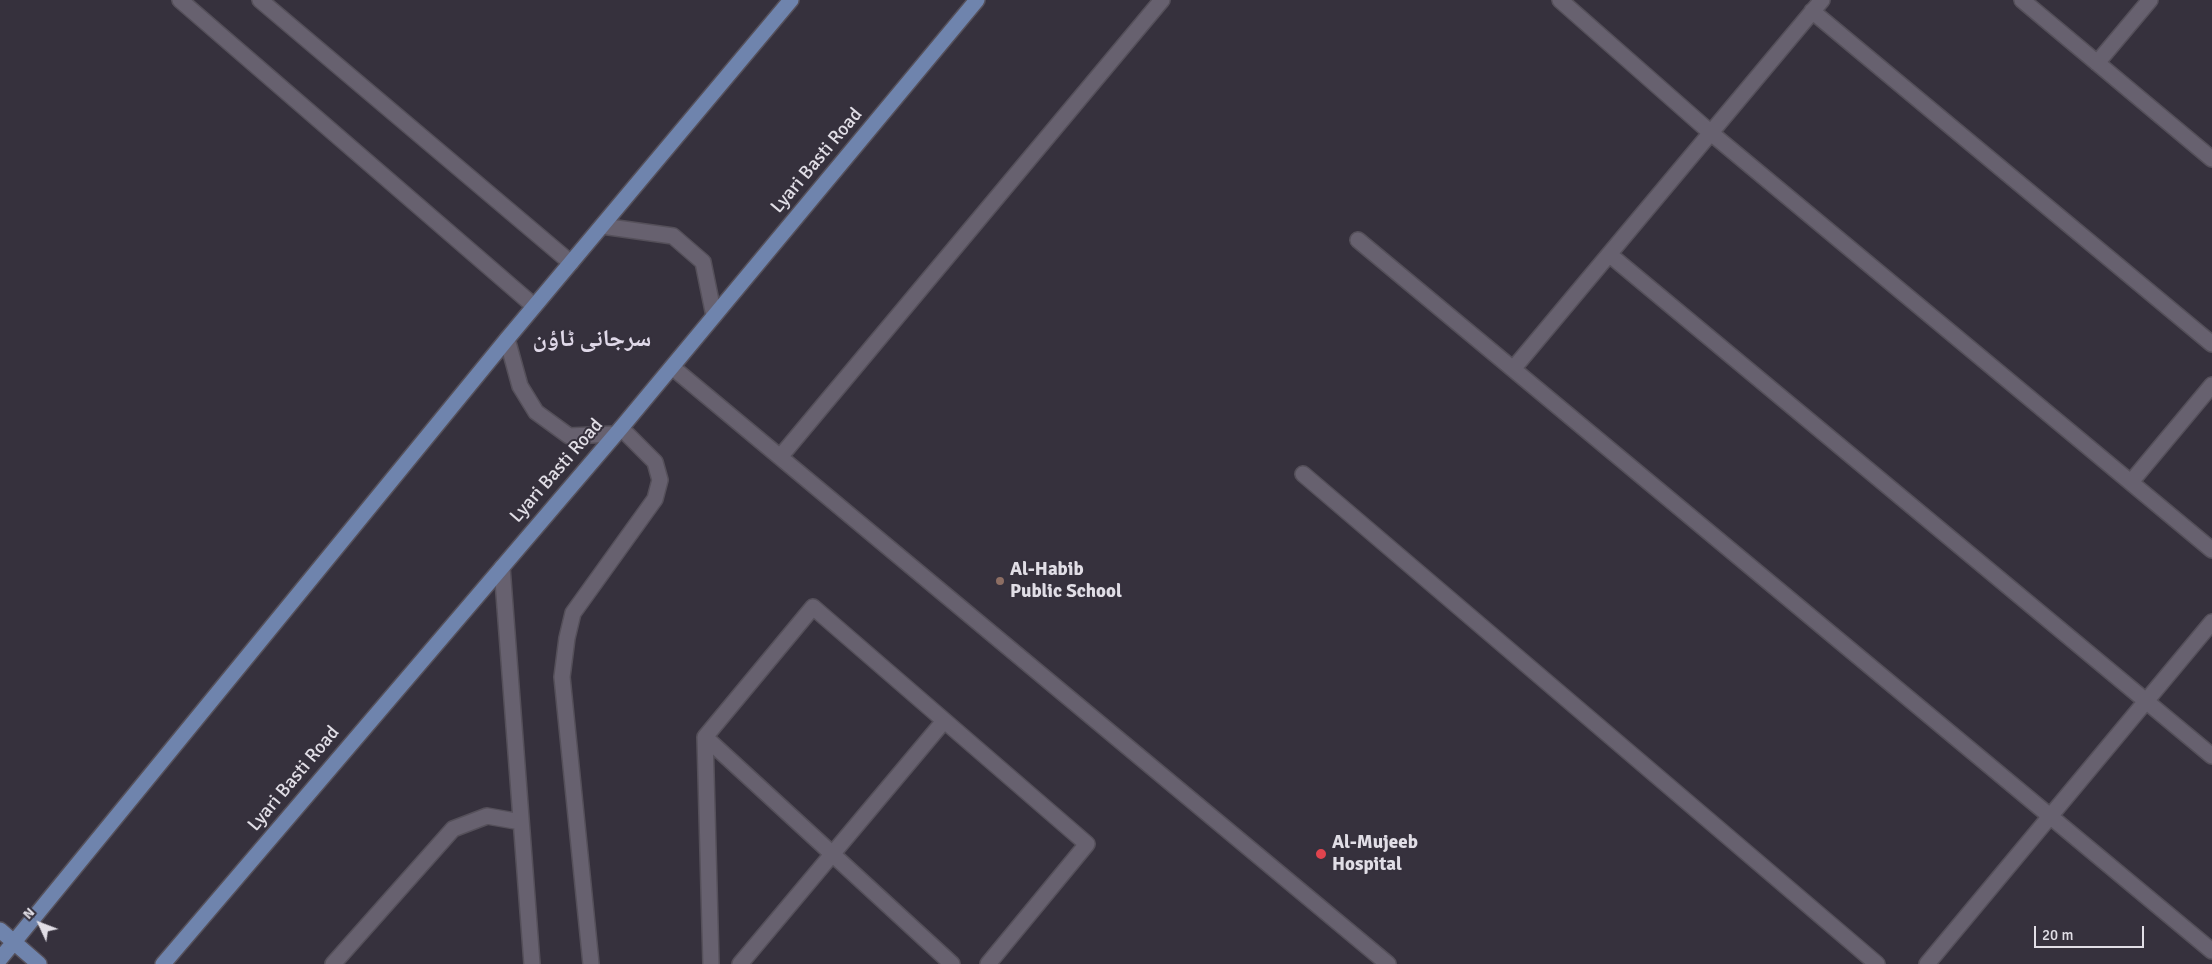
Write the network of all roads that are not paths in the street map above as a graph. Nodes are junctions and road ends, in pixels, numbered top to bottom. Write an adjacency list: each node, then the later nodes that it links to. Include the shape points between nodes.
1 (180, 0): 17 (street)
2 (260, 0): 16 (street)
3 (791, 0): 13 (main road)
4 (977, 0): 18 (main road, Lyari Basti Road)
5 (1162, 0): 25 (street)
6 (1560, 0): 11 (street)
7 (2022, 0): 10 (street)
8 (2150, 0): 10 (street)
9 (1817, 6): 11 (street); 20 (street)
10 (2098, 63): 12 (street)
11 (1711, 133): 15 (street); 27 (street)
12 (2210, 152)
13 (602, 226): 16 (main road); 18 (street, via 673,236 703,262)
14 (1358, 240): 22 (street)
15 (1610, 255): 22 (street); 31 (street)
16 (571, 263): 17 (main road)
17 (534, 306): 19 (main road)
18 (714, 316): 21 (main road, Lyari Basti Road)
19 (507, 339): 24 (street, via 520,386 536,412 569,436); 39 (main road)
20 (2212, 344)
21 (672, 367): 24 (main road, Lyari Basti Road); 25 (street)
22 (1513, 369): 35 (street)
23 (2212, 385): 27 (street)
24 (618, 431): 29 (main road, Lyari Basti Road); 46 (street, via 655,462 660,480 656,499 574,613 562,677)
25 (780, 457): 51 (street)
26 (1303, 474): 52 (street)
27 (2131, 482): 28 (street)
28 (2212, 550)
29 (502, 567): 36 (street); 43 (main road, Lyari Basti Road)
30 (2212, 622): 31 (street)
31 (2146, 701): 34 (street); 35 (street)
32 (944, 721): 33 (street, via 813,607); 37 (street); 50 (street, via 1087,844)
33 (705, 737): 37 (street); 47 (street)
34 (2212, 756)
35 (2050, 816): 40 (street); 53 (street)
36 (521, 822): 44 (street, via 487,816 453,829); 45 (street)
37 (832, 854): 48 (street); 49 (street)
38 (0, 930): 39 (main road)
39 (14, 942): 41 (main road); 42 (main road)
40 (2212, 951)
41 (0, 959)
42 (39, 964)
43 (163, 964)
44 (333, 964)
45 (532, 964)
46 (591, 964)
47 (711, 964)
48 (740, 964)
49 (952, 964)
50 (988, 964)
51 (1388, 964)
52 (1877, 964)
53 (1927, 964)

